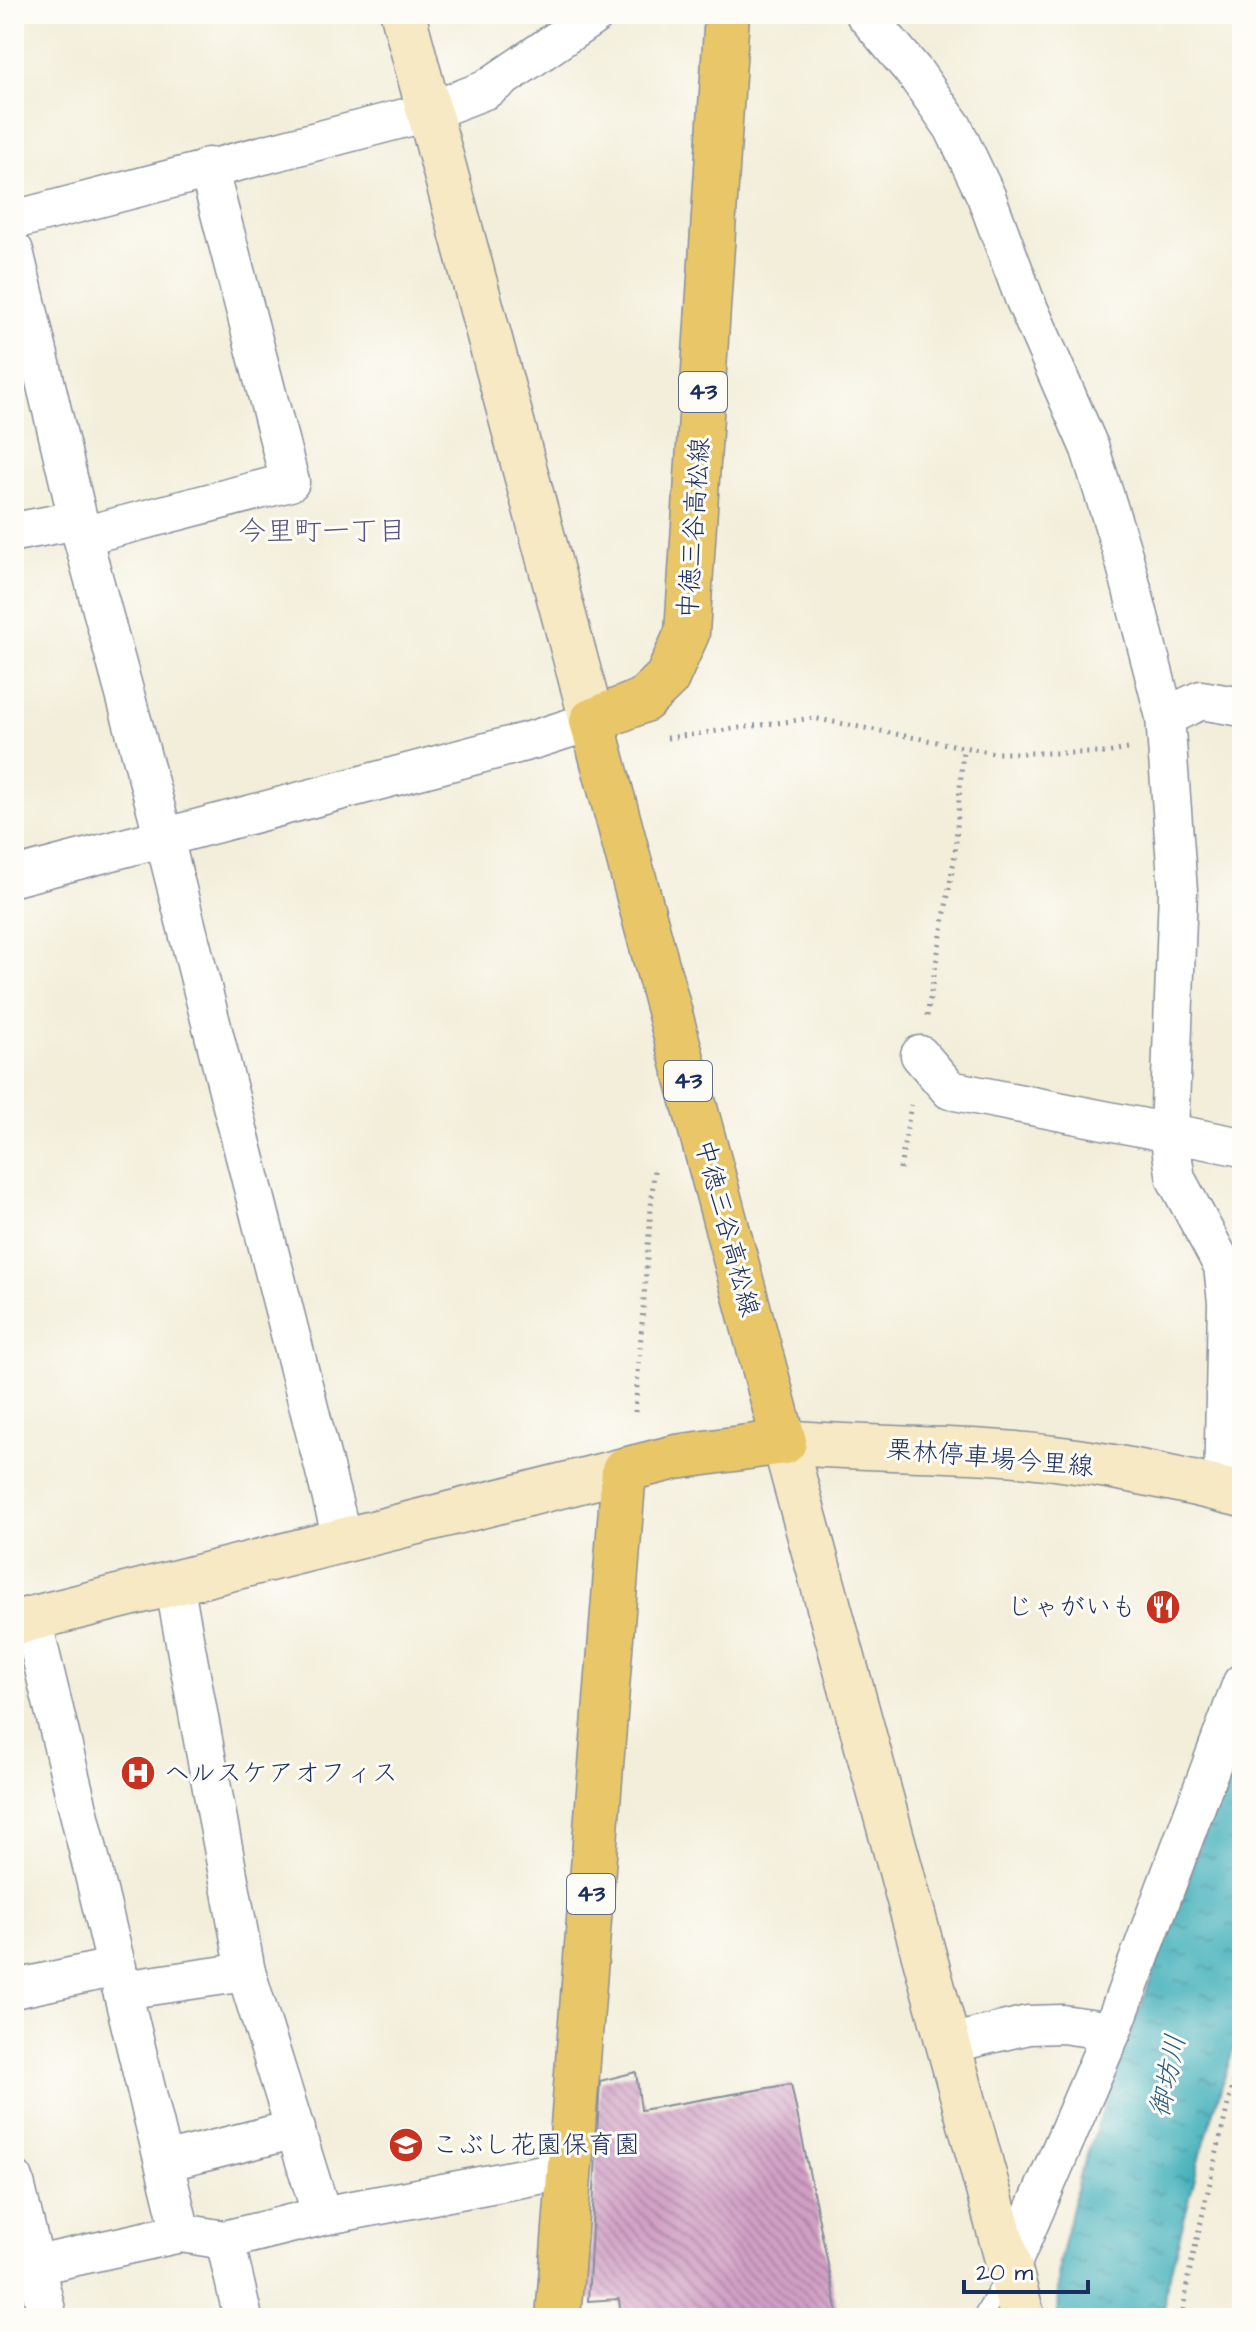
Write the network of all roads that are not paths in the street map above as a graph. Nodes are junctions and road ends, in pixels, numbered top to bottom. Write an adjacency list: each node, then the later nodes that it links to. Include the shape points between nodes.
1 (403, 14): 5 (street)
2 (596, 14): 5 (street, via 485,90)
3 (727, 14): 12 (main road, 中徳三谷高松線 / 43, via 687,633 667,678 644,700)
4 (865, 14): 13 (street, via 953,127 986,196 1090,449 1124,558)
5 (428, 112): 6 (street); 12 (street)
6 (208, 167): 7 (street); 9 (street, via 290,482)
7 (14, 220)
8 (14, 251): 9 (street)
9 (80, 528): 10 (street); 14 (street)
10 (14, 532)
11 (1242, 707): 13 (street, via 1201,700)
12 (592, 721): 14 (street); 19 (main road, 中徳三谷高松線 / 43)
13 (1166, 730): 17 (street, via 1178,891)
14 (164, 838): 15 (street); 22 (street)
15 (14, 877)
16 (920, 1055): 17 (street, via 950,1090)
17 (1169, 1134): 18 (street); 21 (street, via 1176,1179 1223,1266)
18 (1242, 1147)
19 (784, 1442): 20 (main road); 21 (street, 栗林停車場今里線, via 1068,1460); 30 (street)
20 (624, 1470): 22 (street); 33 (main road, 43)
21 (1232, 1493)
22 (342, 1538): 23 (street)
23 (174, 1583): 24 (street); 26 (street)
24 (19, 1622): 27 (street)
25 (1242, 1683): 29 (street)
26 (246, 1972): 27 (street); 31 (street)
27 (120, 1978): 28 (street); 32 (street)
28 (14, 1989)
29 (1112, 2031): 30 (street, via 1028,2025); 39 (street)
30 (949, 2044): 39 (street)
31 (296, 2129): 32 (street); 35 (street)
32 (164, 2162): 36 (street)
33 (570, 2169): 35 (street); 42 (main road, 43)
34 (14, 2179): 38 (street)
35 (322, 2216): 37 (street)
36 (181, 2233): 37 (street); 38 (street)
37 (225, 2240): 41 (street)
38 (24, 2267): 40 (street)
39 (1010, 2268): 43 (lane); 44 (street)
40 (48, 2318)
41 (243, 2318)
42 (558, 2318)
43 (982, 2318)
44 (1023, 2318)

